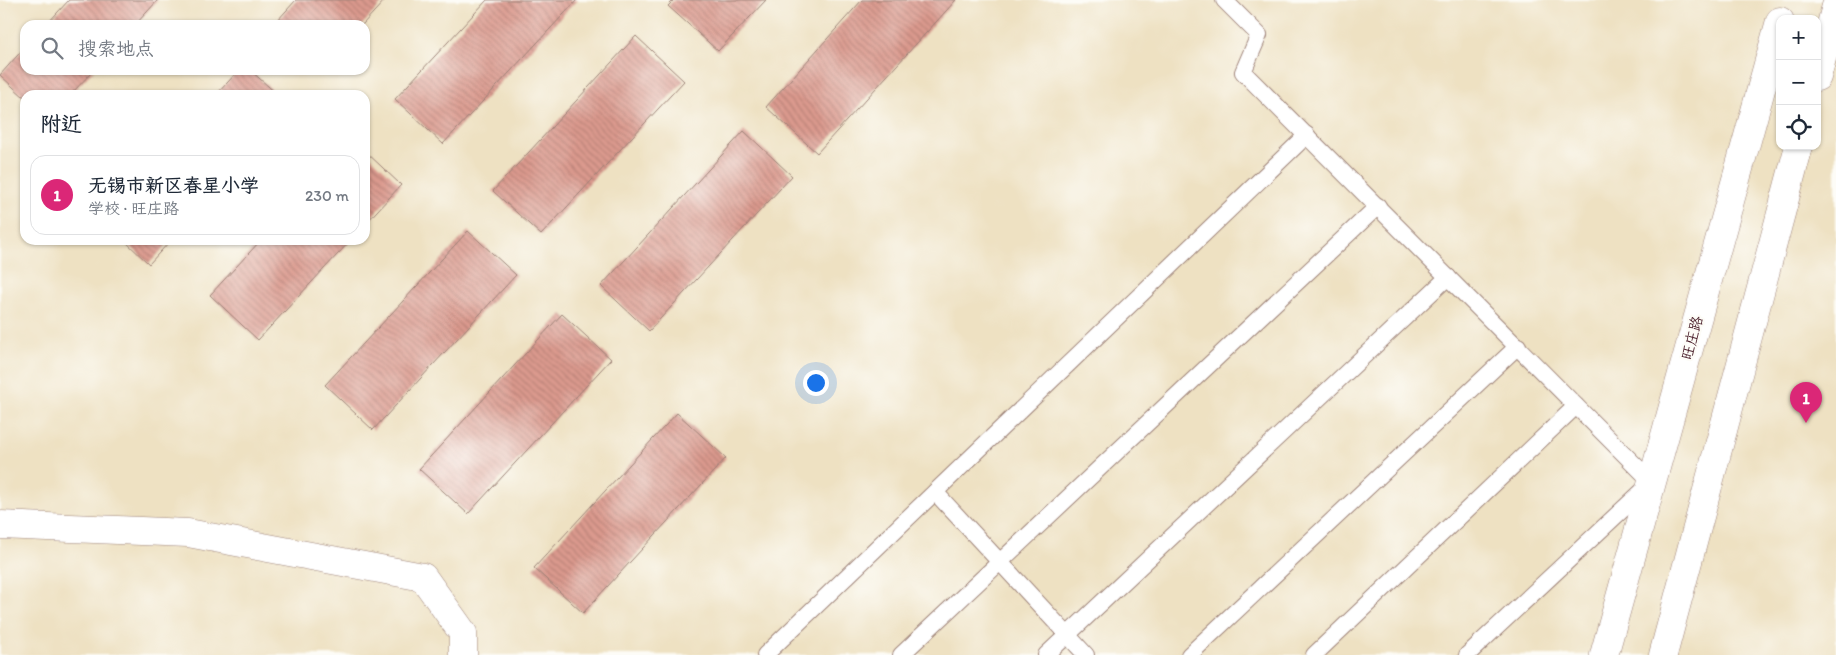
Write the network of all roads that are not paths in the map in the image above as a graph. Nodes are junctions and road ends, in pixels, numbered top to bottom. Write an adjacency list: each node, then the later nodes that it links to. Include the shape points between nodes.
1 (1224, 0): 7 (lane, via 1259,35 1244,72)
2 (1786, 0): 4 (main road, 旺庄路)
3 (1836, 6): 6 (main road)
4 (1782, 15)
5 (1776, 34): 13 (main road, 旺庄路)
6 (1821, 62)
7 (1307, 135): 9 (lane); 14 (lane)
8 (1798, 150): 27 (main road)
9 (1378, 206): 10 (lane); 16 (lane)
10 (1448, 277): 11 (lane); 17 (lane)
11 (1518, 346): 12 (lane); 23 (lane)
12 (1576, 406): 13 (lane); 24 (lane)
13 (1652, 482): 25 (lane); 26 (main road, 旺庄路)
14 (935, 492): 16 (lane); 19 (lane)
15 (0, 525): 18 (main road, via 188,533 422,577 463,633)
16 (1000, 562): 17 (lane); 20 (lane)
17 (1068, 635): 21 (lane); 22 (lane)
18 (463, 655)
19 (765, 655)
20 (901, 655)
21 (1046, 655)
22 (1086, 655)
23 (1189, 655)
24 (1314, 655)
25 (1466, 655)
26 (1604, 655)
27 (1663, 655)

